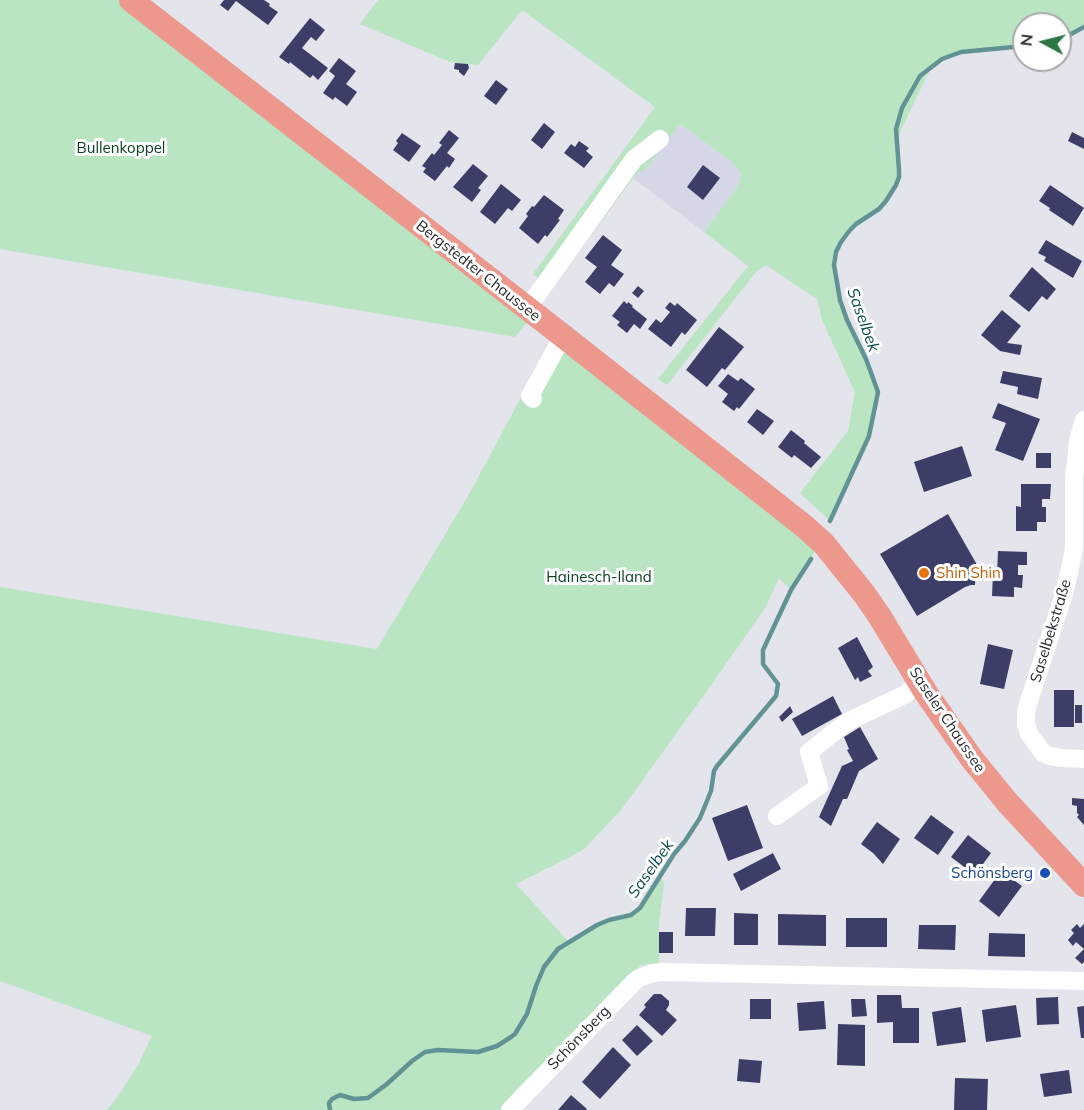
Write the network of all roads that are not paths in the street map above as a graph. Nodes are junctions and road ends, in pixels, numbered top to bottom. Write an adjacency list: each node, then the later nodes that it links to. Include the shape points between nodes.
1 (131, 0): 3 (main road, Bergstedter Chaussee)
2 (660, 139): 3 (street, via 634,159)
3 (527, 309): 4 (main road, Bergstedter Chaussee)
4 (563, 336): 5 (street); 7 (main road, Bergstedter Chaussee)
5 (533, 385)
6 (1083, 424): 9 (street, Saselbekstraße, via 1074,478 1074,548 1063,597 1026,712 1026,724 1044,753)
7 (824, 544): 8 (main road, Saseler Chaussee, via 865,595)
8 (919, 682): 10 (street, via 906,694 847,722 809,752 819,786); 11 (main road, Saseler Chaussee, via 980,770)
9 (1084, 759)
10 (777, 816)
11 (1084, 885)
12 (1084, 981): 13 (street, Schönsberg, via 653,973 634,982)
13 (510, 1110)

